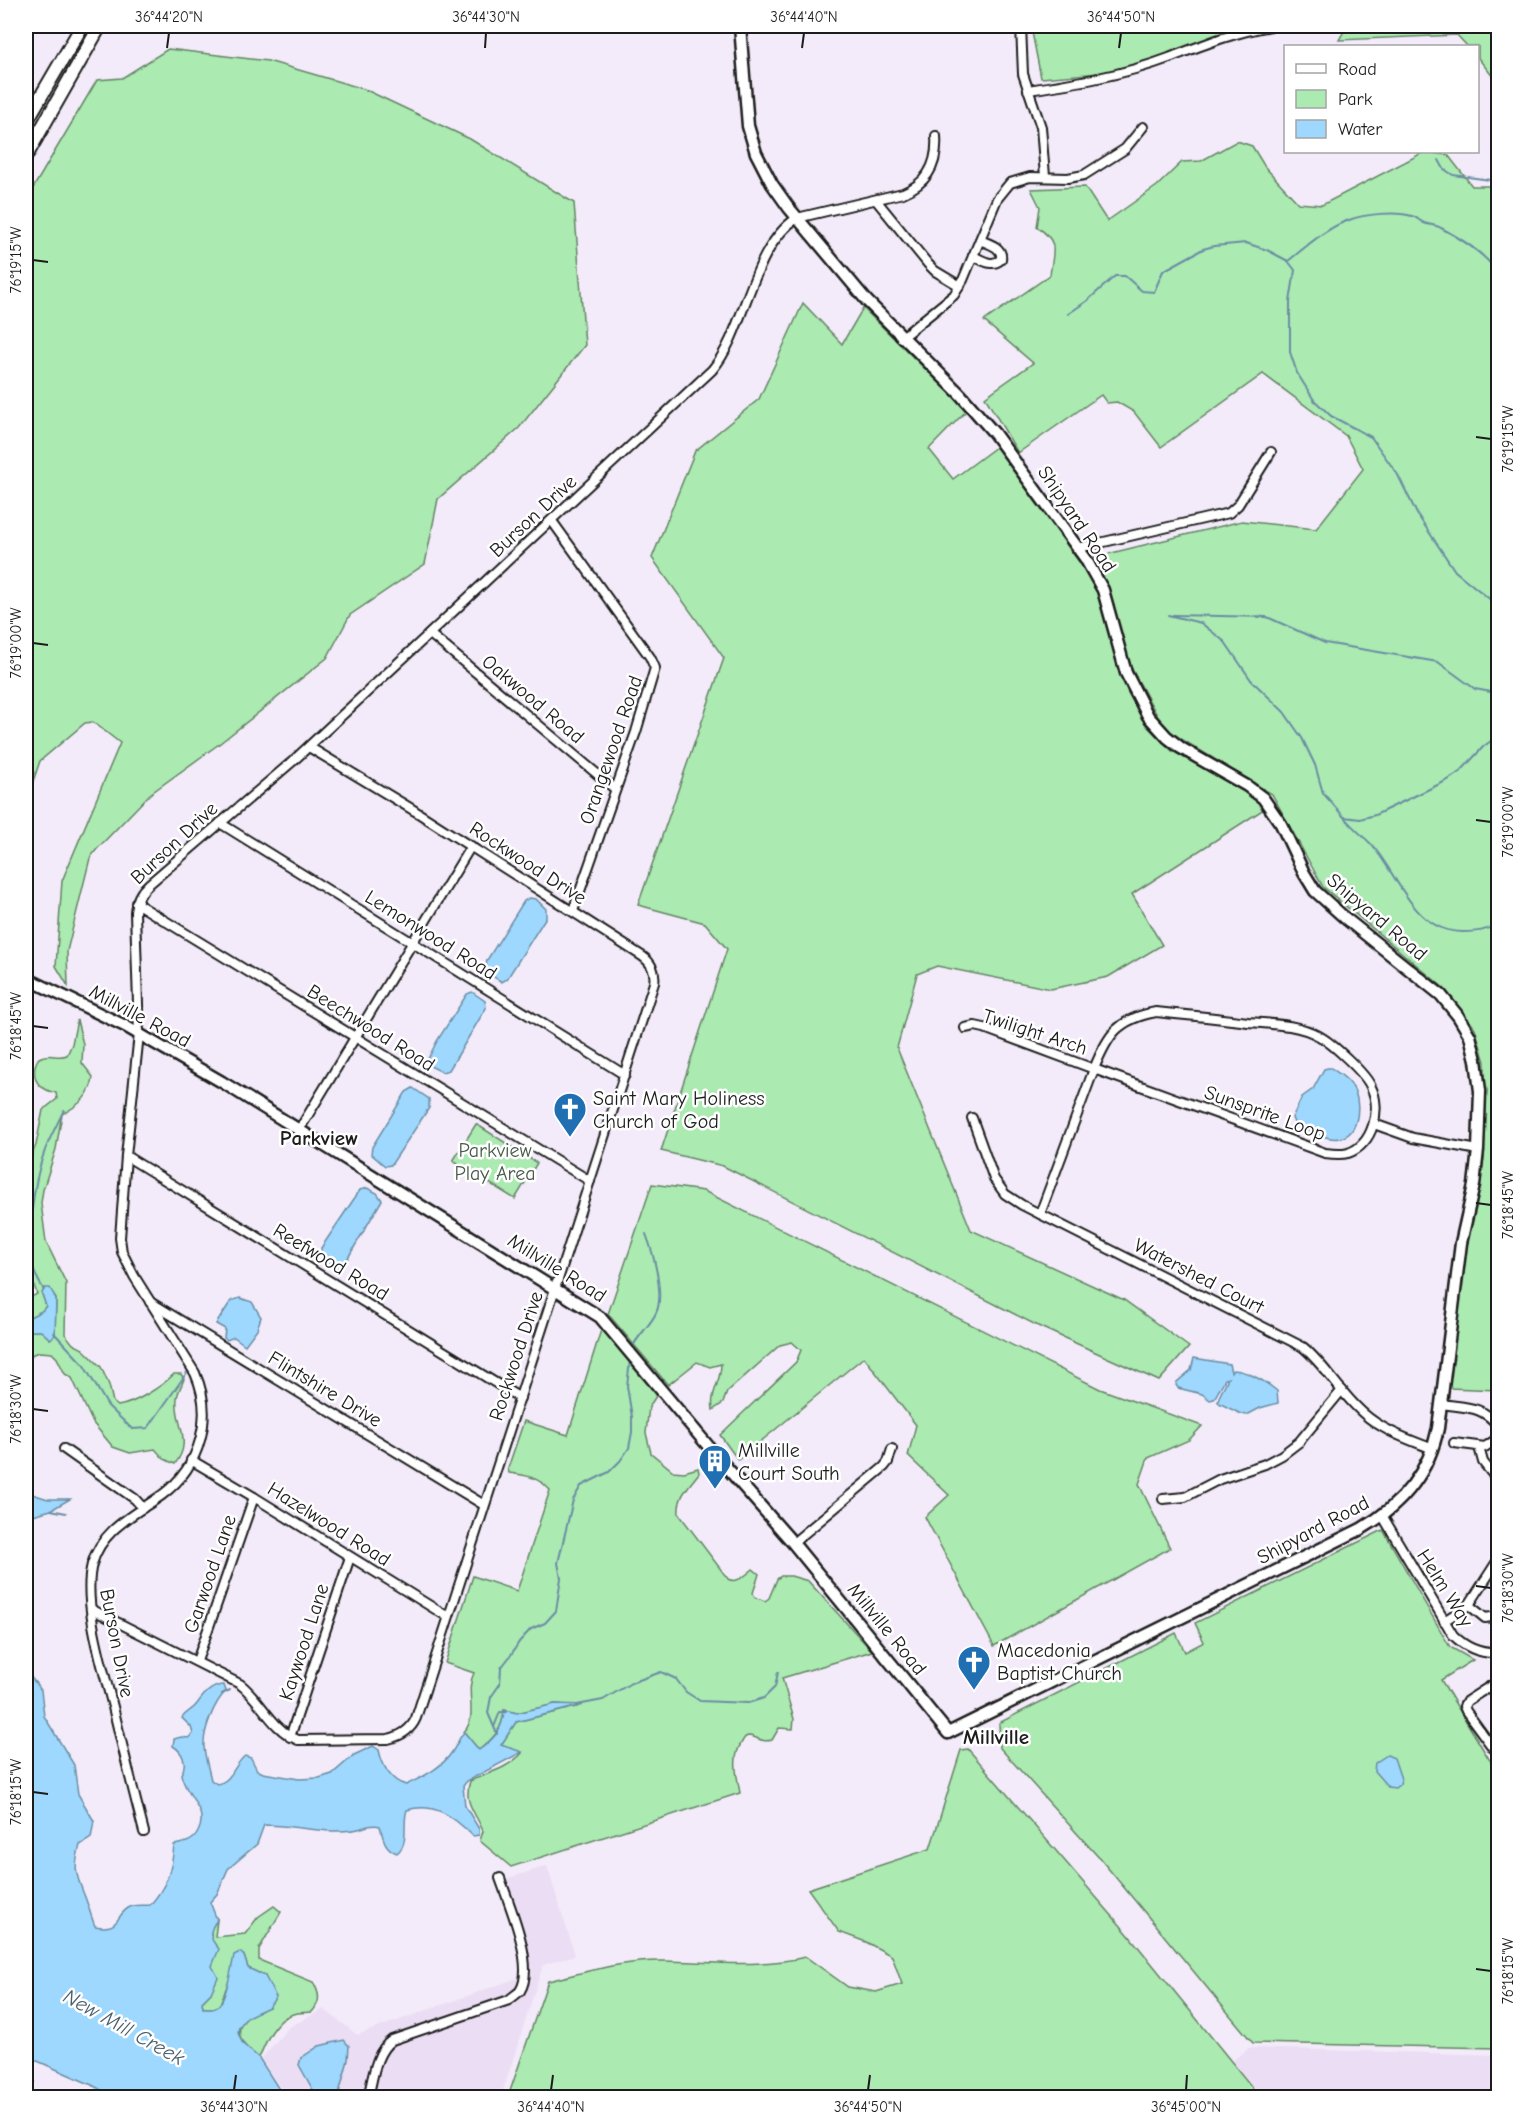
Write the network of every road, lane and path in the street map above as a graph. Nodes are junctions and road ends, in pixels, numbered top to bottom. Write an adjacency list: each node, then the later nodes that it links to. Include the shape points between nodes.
1 (82, 26): 7 (main road)
2 (100, 26): 10 (main road)
3 (740, 26): 13 (street, Shipyard Road, via 752,140 772,184)
4 (1021, 26): 6 (street)
5 (1270, 26): 6 (street, via 1222,37 1126,70)
6 (1028, 90): 11 (street, via 1041,127)
7 (26, 122)
8 (1143, 127): 11 (street, via 1125,149 1084,175)
9 (936, 136): 12 (street, via 936,157 922,182 903,194)
10 (26, 156)
11 (1045, 176): 14 (street, via 1010,183 1002,191)
12 (876, 200): 13 (street); 16 (street, via 935,272)
13 (797, 218): 17 (street, Shipyard Road); 19 (street, Burson Drive, via 781,231 772,246 717,364)
14 (980, 240): 15 (street); 15 (street, via 999,249 1001,260 992,264)
15 (973, 256): 16 (street)
16 (960, 286): 17 (street, via 947,302)
17 (901, 338): 20 (street, Shipyard Road, via 987,425)
18 (1271, 452): 20 (street, via 1233,511)
19 (552, 521): 21 (street, Burson Drive); 23 (street, Orangewood Road, via 654,663 654,675)
20 (1078, 548): 38 (street, Shipyard Road, via 1103,590 1126,673 1152,721 1181,748 1263,798 1281,824 1315,891 1441,995 1461,1021 1473,1045 1479,1075)
21 (430, 634): 22 (street, Burson Drive); 23 (street, Oakwood Road)
22 (309, 747): 24 (street, Burson Drive); 25 (street, Rockwood Drive)
23 (615, 789): 27 (street, Orangewood Road)
24 (220, 823): 26 (street, Burson Drive, via 142,891); 28 (street, Lemonwood Road)
25 (471, 846): 27 (street, Rockwood Drive); 28 (street)
26 (136, 903): 31 (street, Burson Drive); 32 (street, Beechwood Road)
27 (573, 911): 34 (street, Rockwood Drive, via 642,956 654,971 654,983)
28 (413, 943): 32 (street); 34 (street, Lemonwood Road)
29 (26, 978): 31 (street, Millville Road)
30 (965, 1028): 33 (street, Twilight Arch, via 984,1028)
31 (139, 1034): 37 (street, Millville Road); 39 (street, Burson Drive)
32 (355, 1038): 37 (street); 40 (street, Beechwood Road)
33 (1094, 1069): 36 (street, Sunsprite Loop, via 1325,1153 1348,1153 1368,1137); 36 (street, via 1102,1048 1116,1029 1128,1019 1145,1014 1292,1027 1321,1037 1365,1076 1374,1093); 41 (street)
34 (625, 1075): 40 (street, Rockwood Drive)
35 (972, 1118): 41 (street, Watershed Court, via 1000,1187 1005,1194)
36 (1374, 1124): 38 (street, via 1413,1138)
37 (299, 1130): 42 (street, Millville Road)
38 (1478, 1150): 46 (street, Shipyard Road, via 1461,1243)
39 (126, 1156): 43 (street, Burson Drive, via 120,1238 128,1264); 45 (street, Reefwood Road)
40 (590, 1181): 42 (street, Rockwood Drive)
41 (1040, 1214): 44 (street, Watershed Court, via 1303,1347)
42 (555, 1288): 45 (street, Rockwood Drive); 61 (street, Millville Road, via 606,1322 714,1454)
43 (148, 1301): 54 (street, Burson Drive, via 187,1359 201,1389 203,1428); 58 (street, Flintshire Drive)
44 (1342, 1390): 53 (street, Watershed Court, via 1376,1423); 57 (street, via 1299,1442 1282,1455 1185,1497)
45 (520, 1398): 58 (street, Rockwood Drive)
46 (1441, 1404): 47 (street, via 1482,1410); 53 (street, Shipyard Road)
47 (1498, 1426)
48 (1498, 1438): 50 (street)
49 (1454, 1443): 50 (street)
50 (1479, 1447): 55 (street)
51 (64, 1449): 59 (street)
52 (892, 1449): 61 (street, via 884,1467)
53 (1433, 1449): 60 (street, Shipyard Road, via 1410,1490)
54 (191, 1461): 56 (street, Hazelwood Road); 59 (street, Burson Drive, via 170,1488)
55 (1498, 1481)
56 (254, 1497): 62 (street, Hazelwood Road); 71 (street, Garwood Lane)
57 (1163, 1499)
58 (484, 1505): 68 (street, Rockwood Drive)
59 (143, 1508): 66 (street, Burson Drive, via 115,1528 99,1547 89,1578)
60 (1382, 1515): 69 (street, Helm Way); 74 (street, Shipyard Road, via 1310,1555)
61 (794, 1543): 74 (street, Millville Road)
62 (350, 1557): 68 (street, Hazelwood Road); 75 (street, Kaywood Lane)
63 (1498, 1560): 64 (street)
64 (1495, 1572): 65 (street)
65 (1469, 1605): 67 (street, via 1485,1618); 69 (street)
66 (91, 1609): 71 (street); 77 (street, Burson Drive)
67 (1498, 1616)
68 (448, 1617): 75 (street, Rockwood Drive, via 416,1718 403,1734 376,1739 305,1741)
69 (1444, 1621): 70 (street, Helm Way, via 1467,1647)
70 (1498, 1654): 72 (street)
71 (197, 1661): 75 (street, via 244,1687)
72 (1498, 1666)
73 (1498, 1681): 76 (street, via 1464,1706)
74 (948, 1732)
75 (290, 1737)
76 (1498, 1750)
77 (144, 1832)
78 (500, 1878): 79 (street, via 524,1954 519,1992 509,2000 386,2044 379,2055)
79 (368, 2097)

